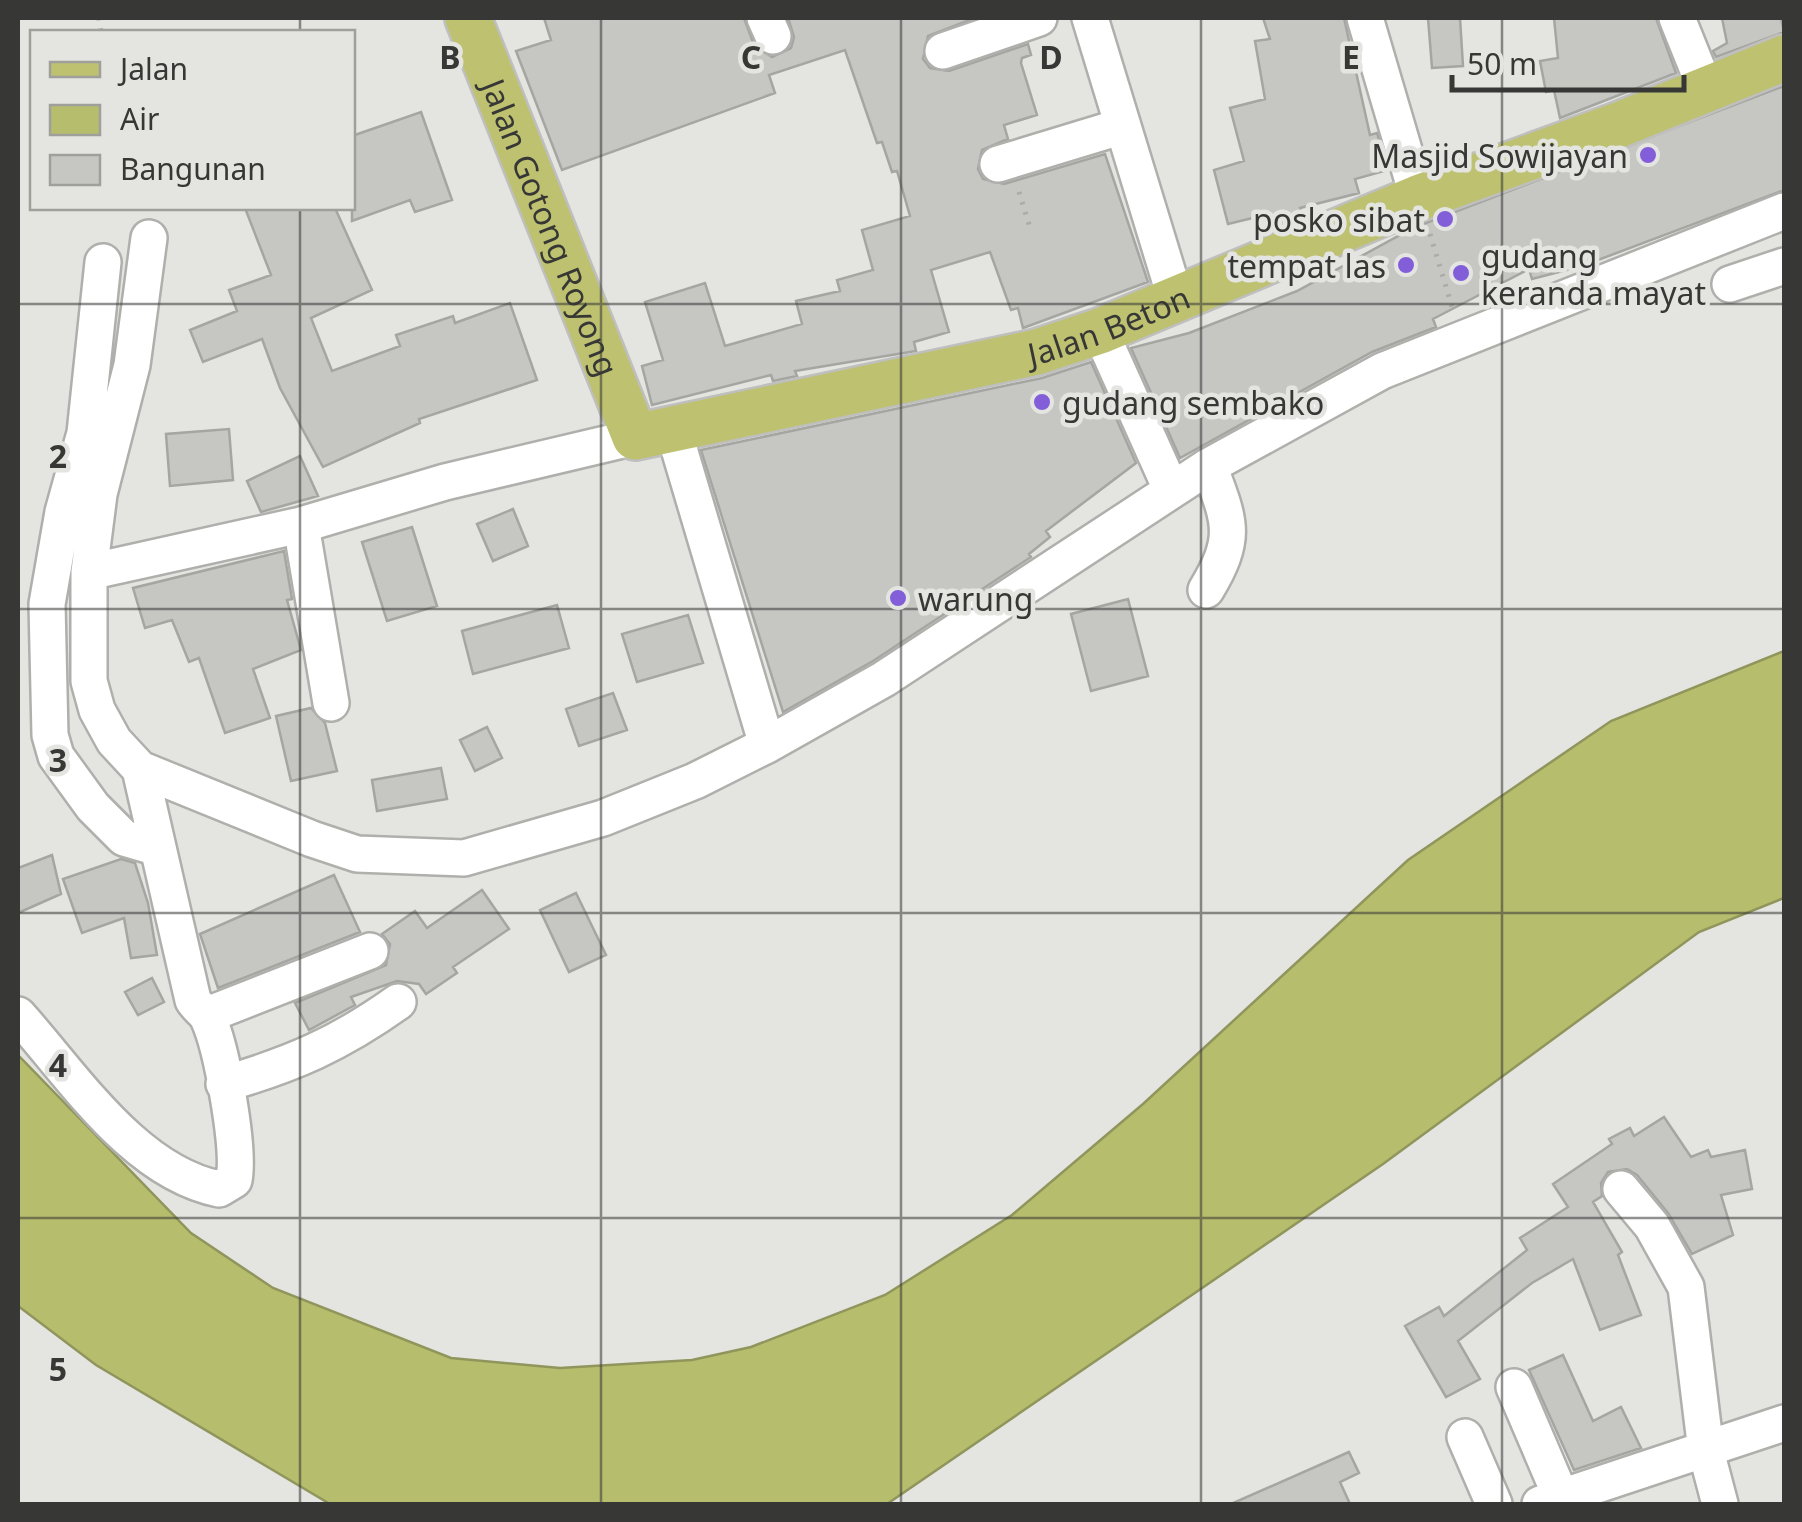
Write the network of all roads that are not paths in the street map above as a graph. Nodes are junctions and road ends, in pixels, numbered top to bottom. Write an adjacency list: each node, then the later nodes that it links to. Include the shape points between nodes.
1 (468, 18): 19 (main road, Jalan Gotong Royong)
2 (1038, 18): 6 (street)
3 (1090, 18): 9 (street)
4 (1365, 18): 11 (street)
5 (1677, 18): 8 (street)
6 (943, 51)
7 (1784, 58): 8 (main road, Jalan Beton)
8 (1706, 90): 11 (main road, Jalan Beton)
9 (1123, 126): 10 (street); 17 (street)
10 (1004, 162)
11 (1418, 198): 17 (main road, Jalan Beton)
12 (1784, 211): 20 (street, via 1382,371)
13 (148, 238): 23 (street, via 132,364 99,494)
14 (103, 262): 28 (street, via 85,433 47,604 50,735 56,756 92,807 124,838)
15 (1784, 266): 16 (street)
16 (1730, 284)
17 (1176, 300): 18 (main road, Jalan Beton)
18 (1100, 331): 19 (main road, Jalan Beton, via 1037,352); 21 (street)
19 (655, 435): 22 (street, via 445,482); 26 (street)
20 (1209, 466): 21 (street); 24 (street, via 1230,541)
21 (1172, 489): 26 (street, via 884,679)
22 (301, 525): 23 (street); 25 (street)
23 (89, 572): 27 (street, via 89,681 114,741)
24 (1206, 590)
25 (330, 703)
26 (767, 745): 27 (street, via 603,818 464,858 357,854)
27 (140, 769): 28 (street)
28 (158, 848): 31 (street, via 194,1000)
29 (370, 952): 31 (street)
30 (398, 1002): 33 (street, via 296,1064)
31 (207, 1015): 33 (street)
32 (18, 1016): 33 (street, via 135,1144 194,1184 219,1190 234,1180 238,1161)
33 (224, 1084)
34 (1621, 1188): 38 (street, via 1652,1226 1686,1287)
35 (1514, 1386): 39 (street)
36 (1784, 1424): 38 (street)
37 (1465, 1437): 40 (street)
38 (1706, 1451): 39 (street); 41 (street)
39 (1550, 1501)
40 (1494, 1504)
41 (1720, 1504)

